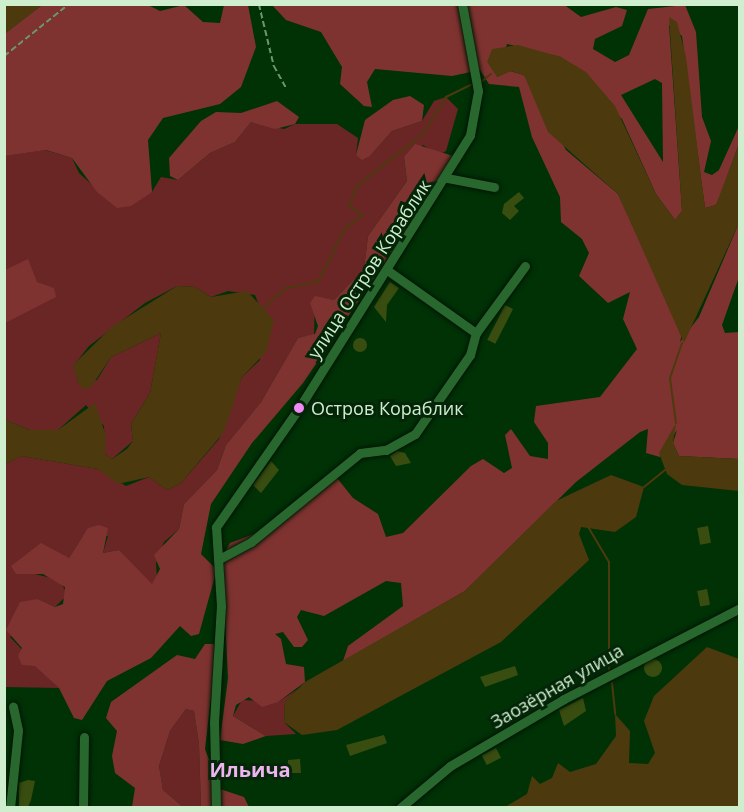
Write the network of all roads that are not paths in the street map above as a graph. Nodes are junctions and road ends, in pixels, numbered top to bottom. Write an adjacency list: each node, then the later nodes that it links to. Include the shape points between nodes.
1 (462, 4): 2 (street, улица Остров Кораблик, via 478,91 476,116)
2 (447, 178): 3 (street); 5 (street, улица Остров Кораблик)
3 (494, 187)
4 (525, 266): 6 (street)
5 (387, 270): 6 (street); 7 (street, улица Остров Кораблик, via 216,527)
6 (476, 333): 7 (street, via 470,355 415,434 386,450 360,453 251,542)
7 (219, 559): 13 (street)
8 (740, 608): 14 (street, Заозёрная улица, via 564,699 450,766)
9 (13, 706): 11 (street, via 18,730)
10 (84, 737): 12 (street)
11 (10, 807)
12 (83, 807)
13 (216, 807)
14 (400, 807)

